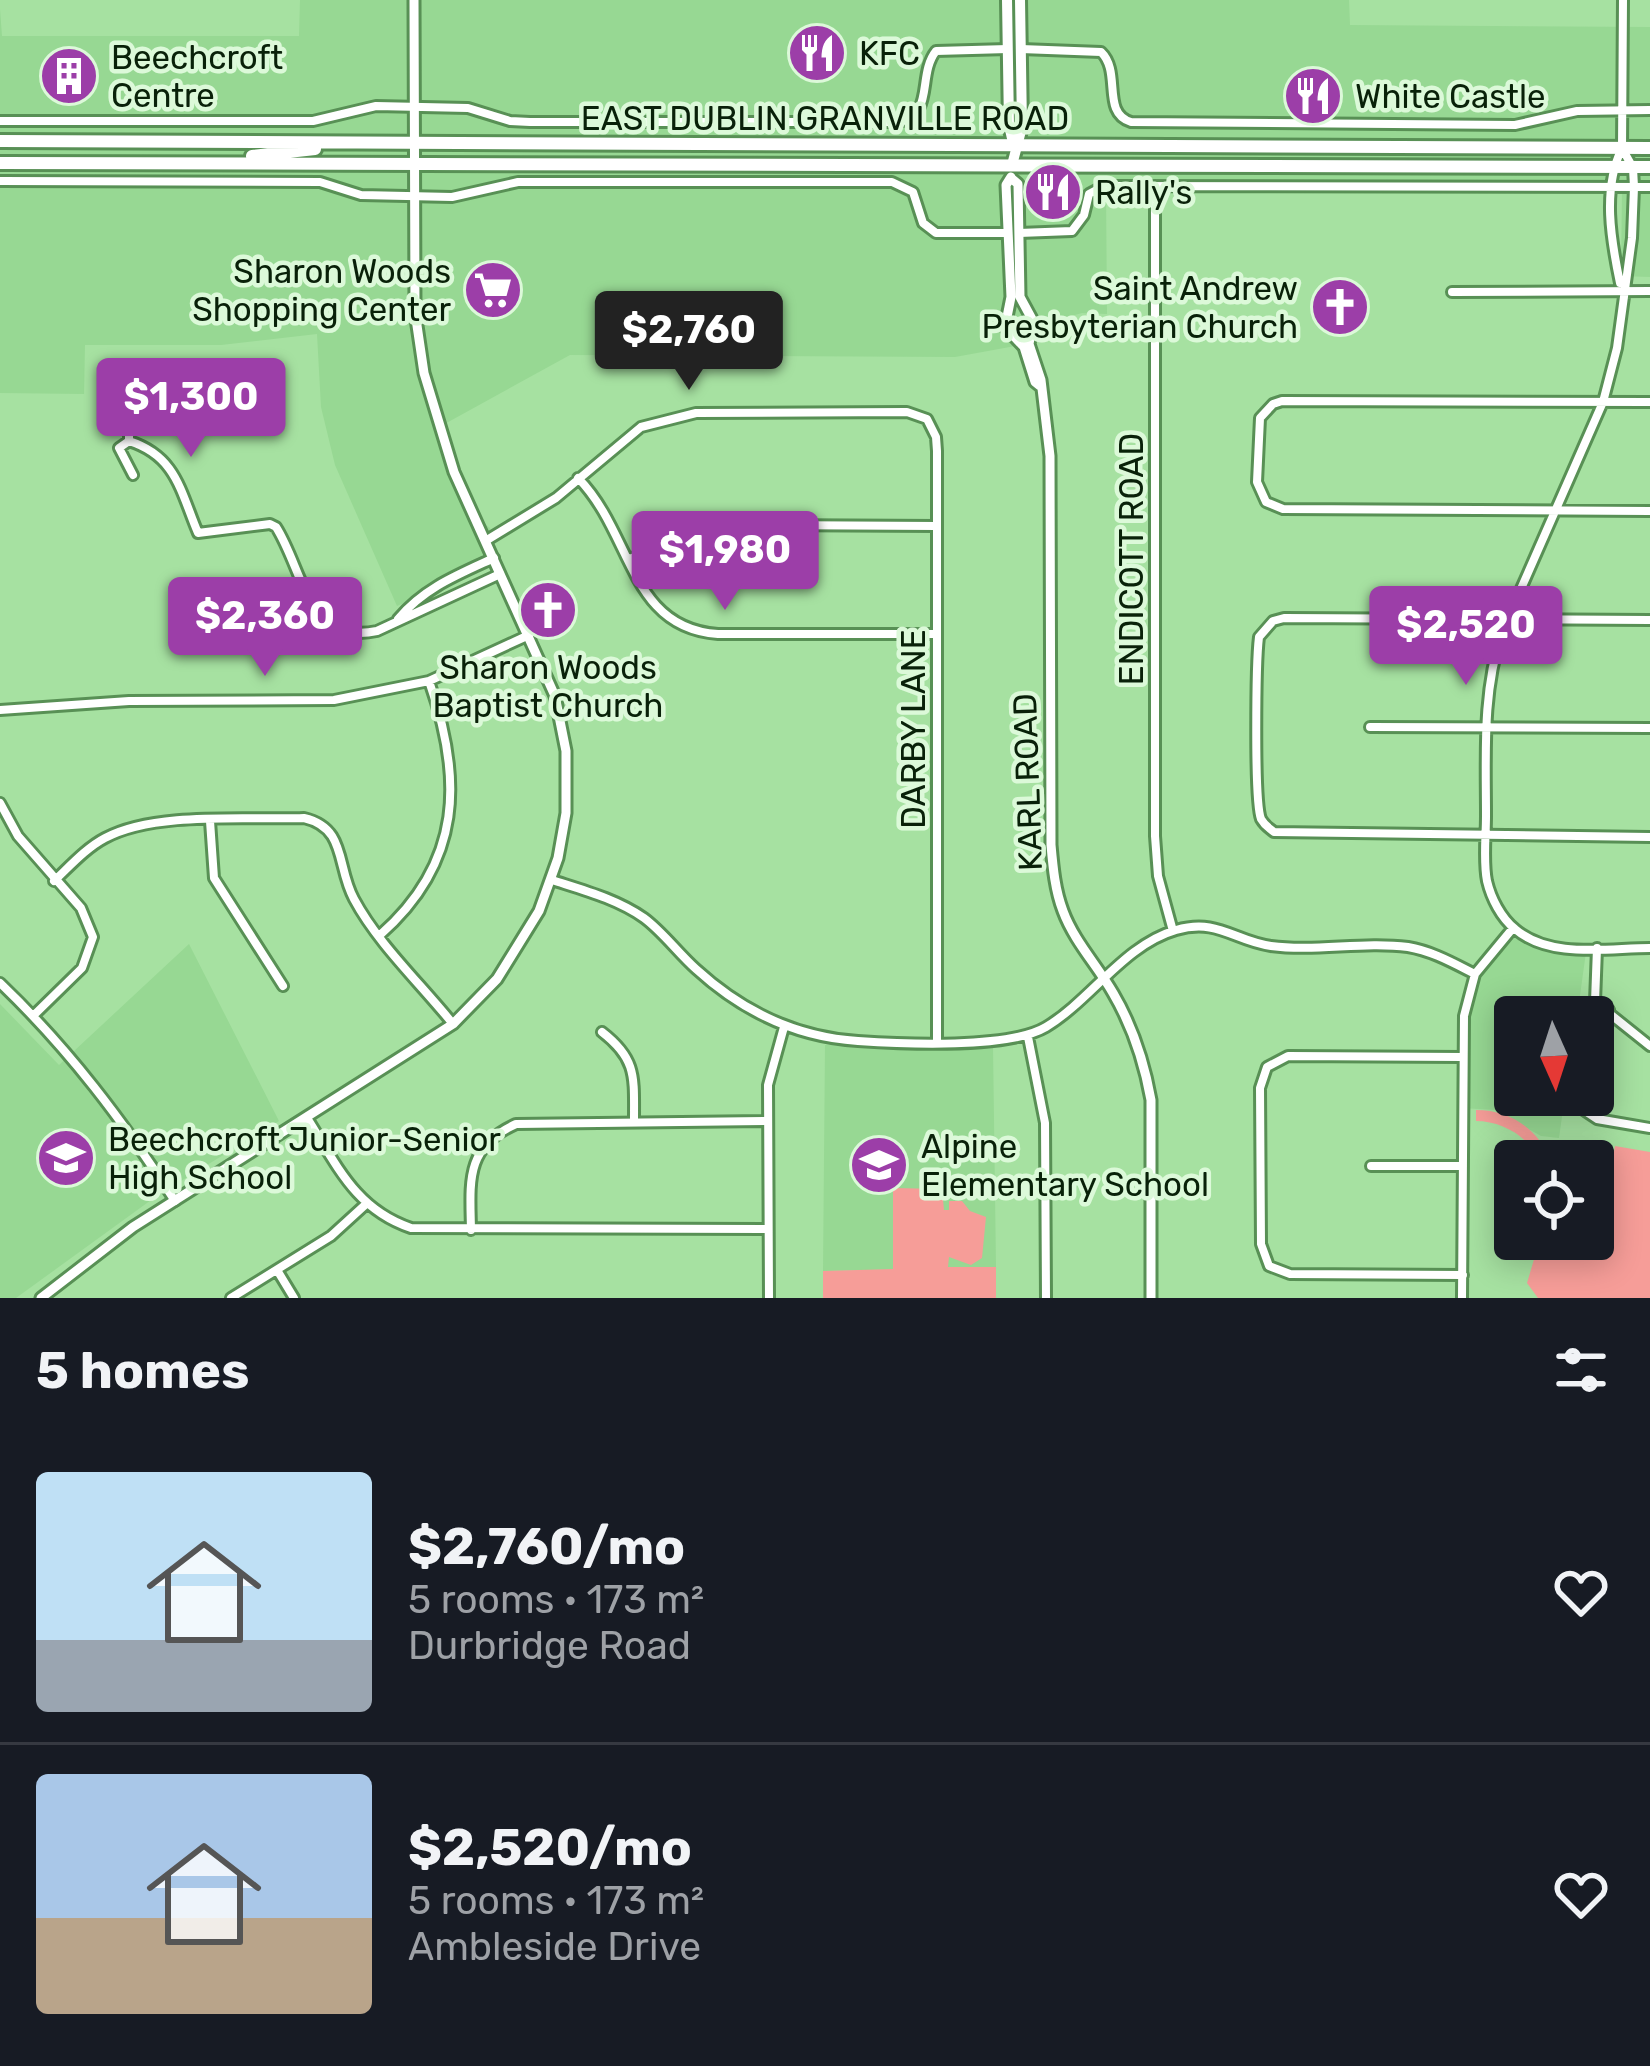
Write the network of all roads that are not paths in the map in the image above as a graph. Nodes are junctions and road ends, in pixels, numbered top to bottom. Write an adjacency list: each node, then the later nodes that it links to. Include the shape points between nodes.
1 (414, 0): 6 (street)
2 (1007, 0): 5 (main road)
3 (1020, 0): 5 (main road)
4 (1623, 0): 8 (street)
5 (1014, 49): 6 (street, EAST DUBLIN GRANVILLE ROAD, via 936,51 926,64 921,110 899,122 530,122); 8 (street, EAST DUBLIN GRANVILLE ROAD, via 1101,52 1112,67 1116,112 1131,122 1515,125 1577,110); 12 (main road)
6 (414, 107): 9 (street, EAST DUBLIN GRANVILLE ROAD, via 376,106 313,121); 10 (street)
7 (1650, 110): 8 (street, EAST DUBLIN GRANVILLE ROAD)
8 (1622, 112): 13 (street)
9 (0, 121)
10 (414, 141): 11 (main road, EAST DUBLIN GRANVILLE ROAD); 12 (main road, EAST DUBLIN GRANVILLE ROAD); 15 (street); 17 (main road)
11 (0, 144)
12 (1014, 146): 13 (main road, EAST DUBLIN GRANVILLE ROAD); 21 (main road)
13 (1622, 148): 14 (main road, EAST DUBLIN GRANVILLE ROAD); 19 (street); 20 (street)
14 (1650, 148)
15 (414, 162): 17 (main road, EAST DUBLIN GRANVILLE ROAD); 21 (main road, EAST DUBLIN GRANVILLE ROAD); 27 (street)
16 (0, 163): 17 (main road, EAST DUBLIN GRANVILLE ROAD)
17 (203, 163)
18 (1650, 167): 20 (main road, EAST DUBLIN GRANVILLE ROAD)
19 (1612, 168): 20 (main road, EAST DUBLIN GRANVILLE ROAD); 21 (main road, EAST DUBLIN GRANVILLE ROAD); 25 (street)
20 (1633, 168): 26 (street)
21 (1011, 172): 28 (street, via 1018,184)
22 (0, 181): 27 (street, EAST DUBLIN GRANVILLE ROAD, via 320,182 361,195)
23 (1155, 186): 25 (street, EAST DUBLIN GRANVILLE ROAD); 28 (street, EAST DUBLIN GRANVILLE ROAD, via 1097,188 1072,231); 67 (street, ENDICOTT ROAD, via 1155,836)
24 (1650, 187): 26 (street, EAST DUBLIN GRANVILLE ROAD)
25 (1612, 188): 26 (street, EAST DUBLIN GRANVILLE ROAD); 29 (street, via 1610,238)
26 (1634, 188): 29 (street)
27 (415, 196): 28 (street, EAST DUBLIN GRANVILLE ROAD, via 468,196 518,182 892,182 914,192 923,223 936,233); 46 (street, via 424,373 454,472)
28 (1013, 233): 32 (street); 33 (street)
29 (1622, 291): 30 (street); 31 (street); 38 (street)
30 (1452, 292)
31 (1650, 292)
32 (1024, 310): 33 (street); 34 (street, via 1033,321)
33 (1008, 315): 35 (street, via 1005,328)
34 (1029, 332): 35 (street); 37 (street, KARL ROAD)
35 (1014, 337): 37 (street, KARL ROAD)
36 (128, 368): 40 (street)
37 (1040, 386): 72 (street, KARL ROAD, via 1050,456 1051,845 1064,913)
38 (1603, 402): 39 (street); 43 (street); 43 (street, via 1282,401 1258,427 1257,482 1266,502 1283,509)
39 (1650, 402)
40 (129, 440): 41 (street, via 119,448); 51 (street, via 173,471 198,532 270,524 280,532 318,613 339,631 358,635)
41 (133, 475)
42 (578, 478): 45 (street, DARBY LANE, via 641,427 696,413 907,412 927,419 936,437); 46 (street); 48 (street)
43 (1556, 510): 44 (street); 50 (street)
44 (1650, 511)
45 (937, 526): 48 (street, via 753,525 707,531); 54 (street, DARBY LANE)
46 (487, 540): 47 (street)
47 (494, 558): 49 (street); 51 (street, via 427,590)
48 (629, 559): 54 (street, via 659,611 702,633)
49 (500, 574): 51 (street); 53 (street)
50 (1509, 619): 52 (street); 58 (street, via 1491,671); 62 (street, via 1284,618 1264,629 1258,646 1259,811 1266,826 1284,835)
51 (397, 620)
52 (1650, 620)
53 (530, 634): 55 (street); 65 (street, via 555,695 566,752 566,813)
54 (937, 634): 82 (street, DARBY LANE)
55 (429, 681): 56 (street, via 334,700); 68 (street, via 451,758 446,837 418,895)
56 (0, 710)
57 (1370, 727): 58 (street)
58 (1486, 727): 59 (street); 62 (street)
59 (1650, 728)
60 (0, 802): 64 (street)
61 (210, 821): 64 (street, via 126,828); 68 (street, via 319,821 337,840 352,897); 74 (street, via 214,878)
62 (1486, 836): 63 (street); 66 (street, via 1487,880)
63 (1650, 836)
64 (54, 880): 77 (street, via 93,938 82,968)
65 (552, 880): 78 (street, via 497,980); 79 (street, via 645,920 736,1002)
66 (1513, 928): 69 (street, via 1558,947); 71 (street)
67 (1173, 931): 71 (street, via 1218,926 1273,946 1405,946); 72 (street)
68 (380, 934): 78 (street)
69 (1598, 948): 70 (street); 75 (street)
70 (1650, 948)
71 (1474, 974): 84 (street)
72 (1104, 980): 81 (street); 103 (street, KARL ROAD, via 1137,1039 1150,1100)
73 (0, 983): 77 (street)
74 (283, 986)
75 (1595, 996)
76 (1614, 1014): 83 (street)
77 (34, 1016): 92 (street, via 118,1114)
78 (453, 1024): 86 (street)
79 (784, 1028): 82 (street, via 859,1042); 88 (street)
80 (602, 1032): 87 (street, via 631,1064)
81 (1028, 1037): 82 (street); 102 (street, via 1045,1123)
82 (937, 1041)
83 (1650, 1046)
84 (1463, 1057): 91 (street); 97 (street, via 1288,1056 1267,1067 1260,1088 1261,1244 1269,1266 1290,1274)
85 (1592, 1116): 89 (street)
86 (307, 1118): 92 (street); 93 (street)
87 (634, 1120): 88 (street); 95 (street, via 530,1121 493,1137 471,1172)
88 (767, 1120): 94 (street)
89 (1650, 1128)
90 (1371, 1166): 91 (street)
91 (1463, 1166): 97 (street)
92 (175, 1201): 98 (street)
93 (365, 1205): 95 (street, via 411,1228); 96 (street)
94 (768, 1229): 95 (street); 101 (street)
95 (471, 1230)
96 (277, 1270): 99 (street); 100 (street)
97 (1463, 1275): 104 (street)
98 (41, 1298)
99 (231, 1298)
100 (294, 1298)
101 (769, 1298)
102 (1046, 1298)
103 (1151, 1298)
104 (1462, 1298)

